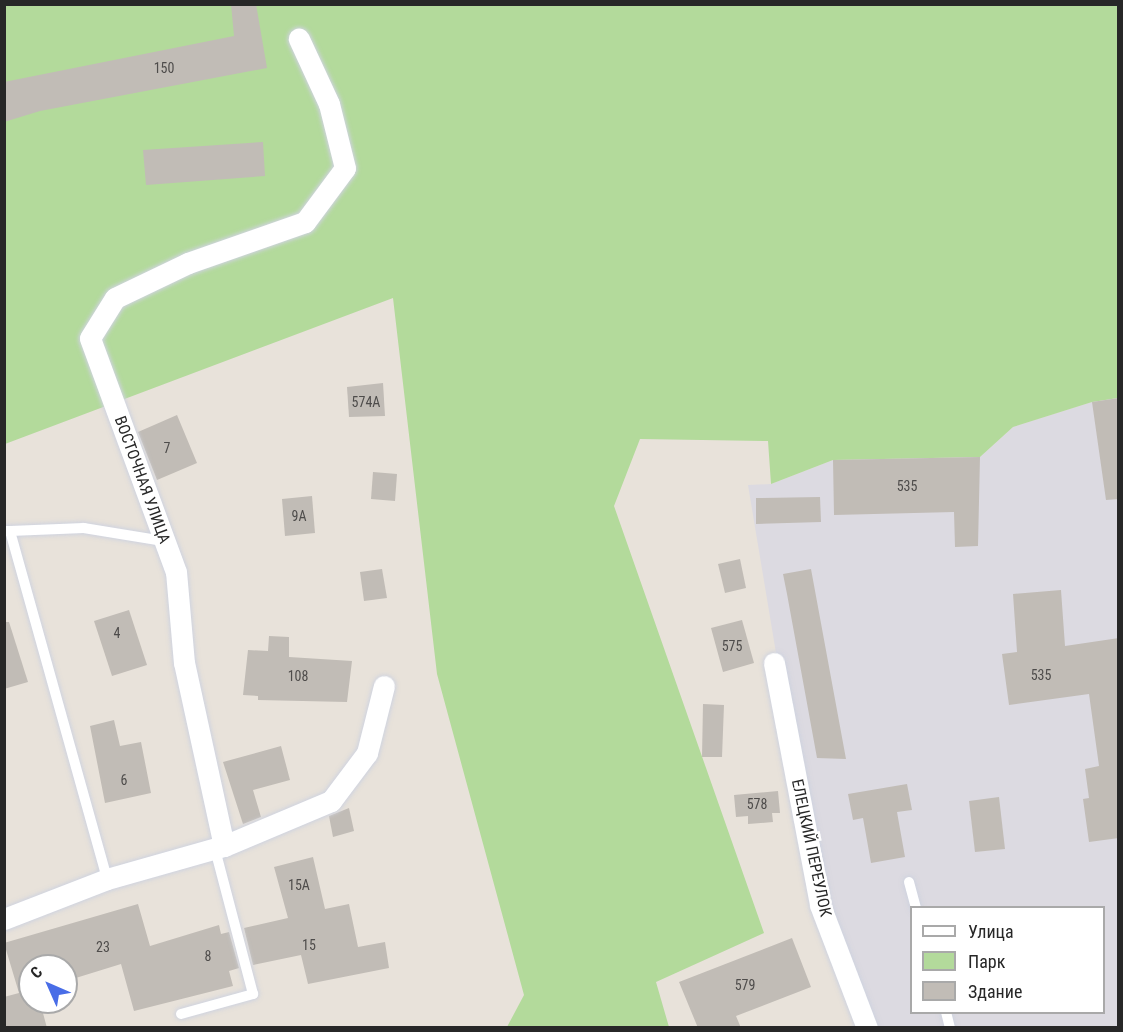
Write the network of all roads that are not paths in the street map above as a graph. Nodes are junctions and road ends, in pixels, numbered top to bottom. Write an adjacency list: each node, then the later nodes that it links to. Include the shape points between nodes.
1 (299, 39): 3 (street, ВОСТОЧНАЯ УЛИЦА, via 329,104 345,168 305,222 188,263 115,298 90,338)
2 (7, 531): 3 (lane, via 84,528); 7 (lane)
3 (163, 541): 6 (street, ВОСТОЧНАЯ УЛИЦА, via 176,572 184,663)
4 (774, 663): 12 (street, ЕЛЕЦКИЙ ПЕРЕУЛОК, via 820,905)
5 (384, 686): 6 (street, via 368,753 331,801)
6 (220, 848): 7 (street); 11 (lane, via 254,994)
7 (107, 879): 10 (street)
8 (909, 882): 9 (lane)
9 (915, 906)
10 (4, 919)
11 (181, 1014)
12 (867, 1028)

